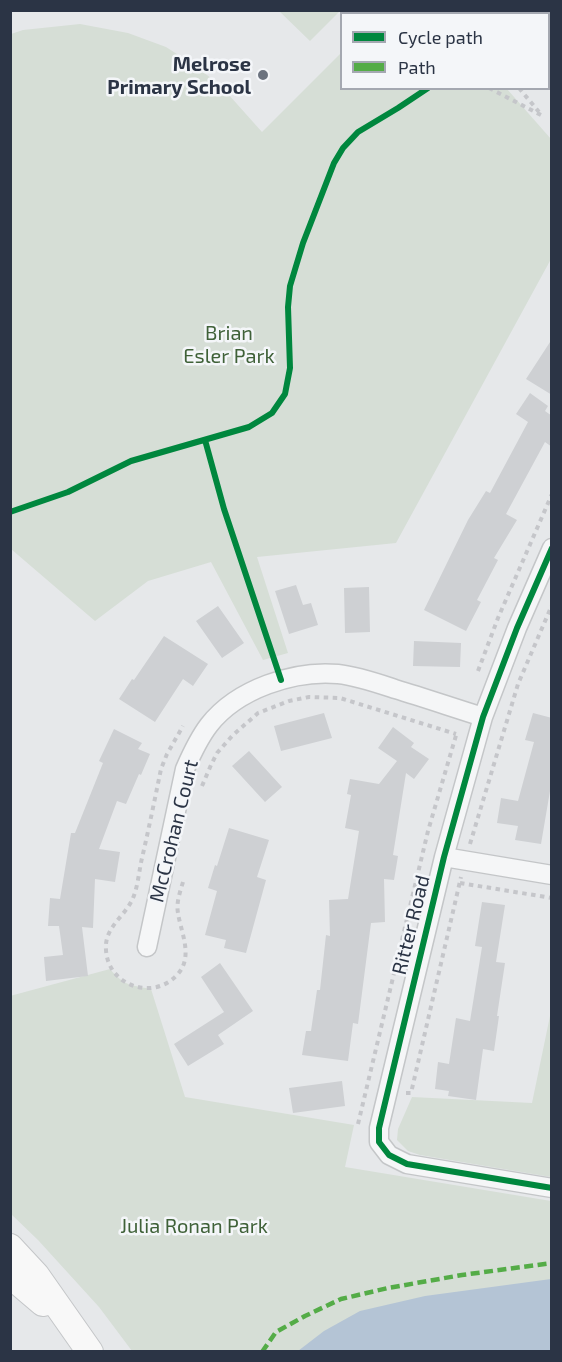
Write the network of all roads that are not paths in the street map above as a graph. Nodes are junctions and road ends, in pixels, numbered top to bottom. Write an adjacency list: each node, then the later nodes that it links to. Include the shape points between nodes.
1 (552, 548): 2 (street, Ritter Road)
2 (483, 717): 3 (street, Ritter Road); 5 (street, McCrohan Court, via 338,674 281,680 254,690 229,706 197,743 185,769)
3 (444, 857): 4 (street); 6 (street, Ritter Road, via 379,1128 379,1142 389,1155 407,1164)
4 (552, 875)
5 (147, 947)
6 (552, 1188)
7 (10, 1247): 9 (main road, via 36,1275)
8 (10, 1275): 9 (main road)
9 (75, 1331): 10 (main road)
10 (90, 1352)

